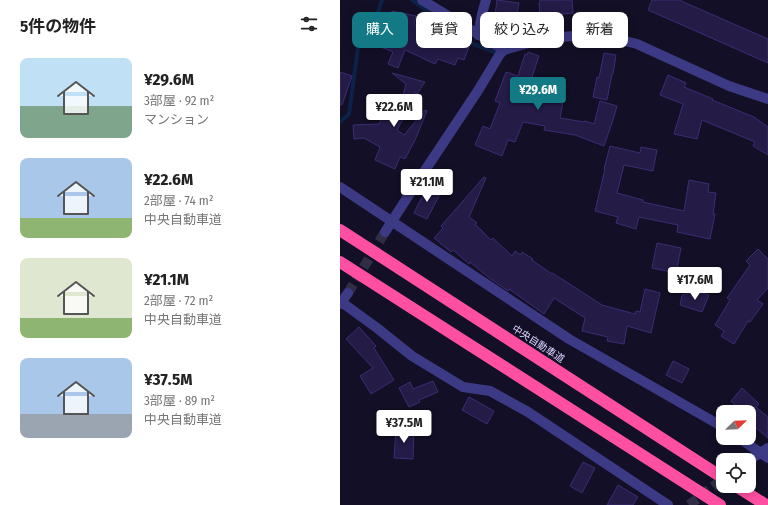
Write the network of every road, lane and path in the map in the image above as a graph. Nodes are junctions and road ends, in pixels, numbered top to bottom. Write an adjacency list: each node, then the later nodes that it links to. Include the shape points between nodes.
1 (422, 0): 3 (street)
2 (486, 0): 3 (street)
3 (478, 35): 4 (street)
4 (504, 50): 5 (street, via 546,38 602,35 637,44 729,86); 7 (street)
5 (768, 99)
6 (340, 187): 7 (street)
7 (392, 221): 9 (street); 13 (street, via 569,339)
8 (340, 230): 16 (highway, 中央自動車道)
9 (385, 232)
10 (340, 262): 19 (highway)
11 (348, 293): 12 (street)
12 (341, 303): 18 (street, via 412,356 463,387 490,391 528,412)
13 (716, 422)
14 (751, 445): 15 (street)
15 (765, 453)
16 (716, 473)
17 (747, 493): 20 (highway)
18 (668, 505)
19 (720, 505)
20 (766, 505)

